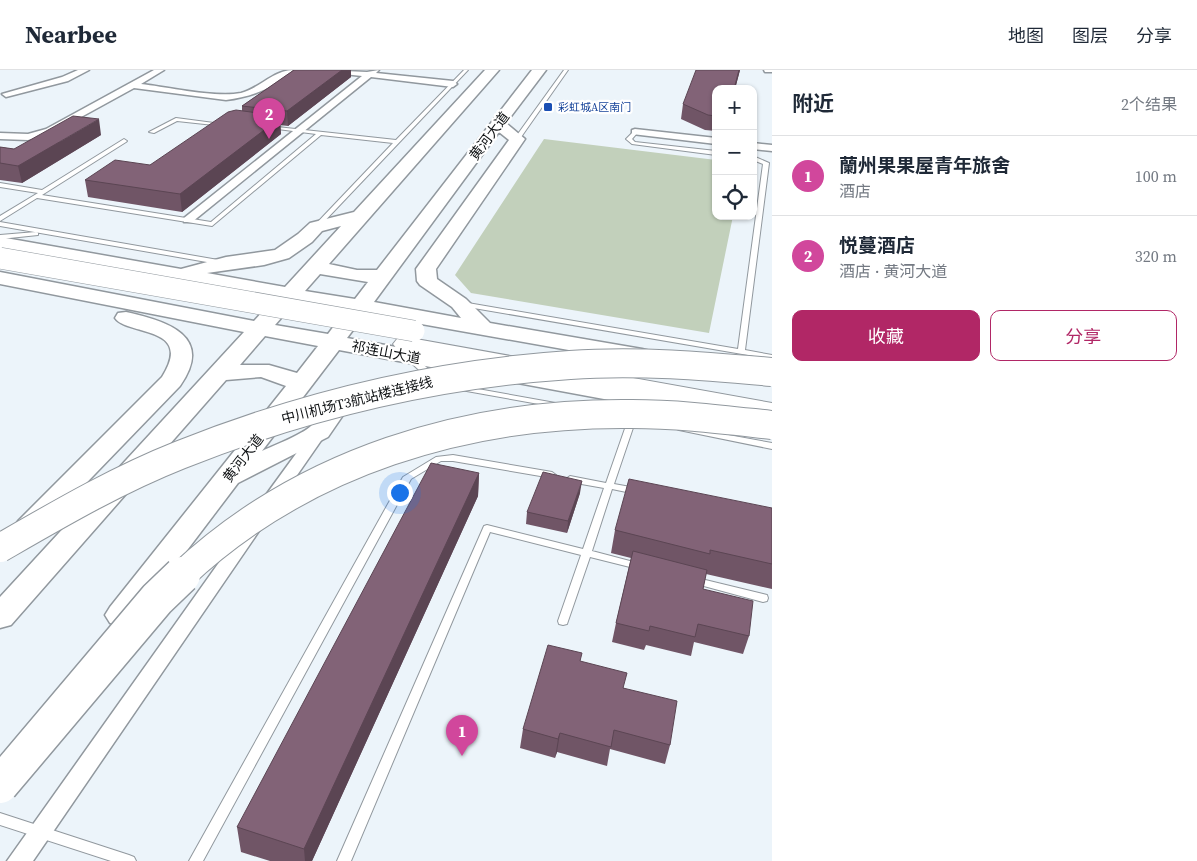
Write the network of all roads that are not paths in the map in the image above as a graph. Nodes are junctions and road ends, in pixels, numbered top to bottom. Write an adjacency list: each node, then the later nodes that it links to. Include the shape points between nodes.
1 (85, 70): 14 (street, via 65,79)
2 (160, 70): 13 (street)
3 (289, 70): 13 (street, via 258,90 240,97)
4 (325, 70): 11 (street)
5 (466, 70): 12 (lane)
6 (492, 70): 36 (main road)
7 (539, 70): 17 (main road, 黄河大道)
8 (566, 70): 25 (lane)
9 (768, 70): 10 (street)
10 (772, 70)
11 (372, 72): 12 (street); 20 (street)
12 (452, 84): 28 (lane)
13 (132, 85): 24 (street, via 49,131 28,137)
14 (2, 95)
15 (214, 124): 16 (lane); 19 (lane); 21 (lane, via 176,119)
16 (222, 124)
17 (498, 124): 25 (main road); 45 (main road, 黄河大道)
18 (264, 126): 20 (lane)
19 (206, 129)
20 (300, 130): 23 (lane); 38 (street)
21 (152, 132)
22 (635, 132): 27 (street); 31 (lane, via 629,139 634,143)
23 (320, 133): 28 (lane); 38 (lane, via 212,224)
24 (0, 136)
25 (517, 139): 42 (main road)
26 (124, 141): 34 (lane)
27 (712, 141)
28 (396, 142): 40 (lane)
29 (757, 146): 30 (street)
30 (772, 148)
31 (712, 153)
32 (757, 160): 60 (lane, via 766,163)
33 (0, 185): 34 (lane)
34 (43, 192): 35 (lane)
35 (36, 196): 37 (lane); 38 (lane)
36 (360, 216): 40 (main road); 48 (main road)
37 (0, 219)
38 (188, 220)
39 (0, 224): 41 (lane)
40 (316, 227): 47 (main road, via 282,254 264,260)
41 (49, 232): 43 (lane); 47 (lane)
42 (452, 232): 45 (main road); 55 (main road, via 426,269 427,281)
43 (0, 237)
44 (0, 243): 50 (main road)
45 (406, 247): 51 (main road, 黄河大道)
46 (0, 258): 69 (highway, bridge)
47 (226, 263): 50 (main road)
48 (315, 266): 51 (main road, via 359,278); 53 (main road)
49 (0, 271): 70 (highway, bridge)
50 (177, 274): 53 (main road)
51 (382, 276): 56 (main road, 黄河大道)
52 (0, 278): 57 (main road, 祁连山大道)
53 (290, 294): 56 (main road); 57 (main road)
54 (0, 295): 76 (main road, via 152,323 171,334 181,347 182,364 172,380)
55 (459, 303): 58 (main road); 60 (lane)
56 (360, 306): 58 (main road); 59 (main road, 黄河大道)
57 (258, 328): 59 (main road, 祁连山大道); 64 (main road)
58 (482, 328): 65 (main road)
59 (333, 342): 61 (main road, 祁连山大道); 66 (main road, 黄河大道)
60 (741, 351): 62 (lane)
61 (409, 356): 67 (lane); 72 (main road, 祁连山大道)
62 (772, 357)
63 (772, 372): 81 (highway, 中川机场T3航站楼连接线, bridge, via 694,365 576,366 469,376 378,392 248,428 160,463 69,508)
64 (218, 374): 66 (main road, via 263,370 280,373); 68 (main road)
65 (772, 378)
66 (300, 384): 78 (main road, 黄河大道)
67 (440, 384): 71 (lane); 75 (main road, via 383,381 341,400)
68 (199, 395): 76 (main road); 87 (main road)
69 (772, 395)
70 (772, 411)
71 (632, 420): 73 (lane); 79 (lane)
72 (772, 424): 90 (highway, bridge, via 650,414 541,418 436,437 337,471 243,524 185,572 157,599)
73 (660, 425)
74 (669, 426): 77 (lane)
75 (319, 432): 78 (main road); 92 (street)
76 (115, 436): 83 (main road)
77 (772, 446)
78 (226, 480): 89 (main road, 黄河大道)
79 (609, 486): 80 (lane); 82 (lane); 95 (lane, via 453,458 439,459 407,478)
80 (648, 494)
81 (0, 548)
82 (587, 553): 84 (lane); 88 (lane); 96 (lane, via 487,528)
83 (0, 557)
84 (652, 570)
85 (680, 577): 86 (lane)
86 (763, 598)
87 (0, 617)
88 (564, 621)
89 (0, 773)
90 (0, 785)
91 (0, 819): 92 (lane)
92 (39, 832): 93 (street); 94 (lane)
93 (19, 861)
94 (129, 861)
95 (196, 861)
96 (344, 861)

